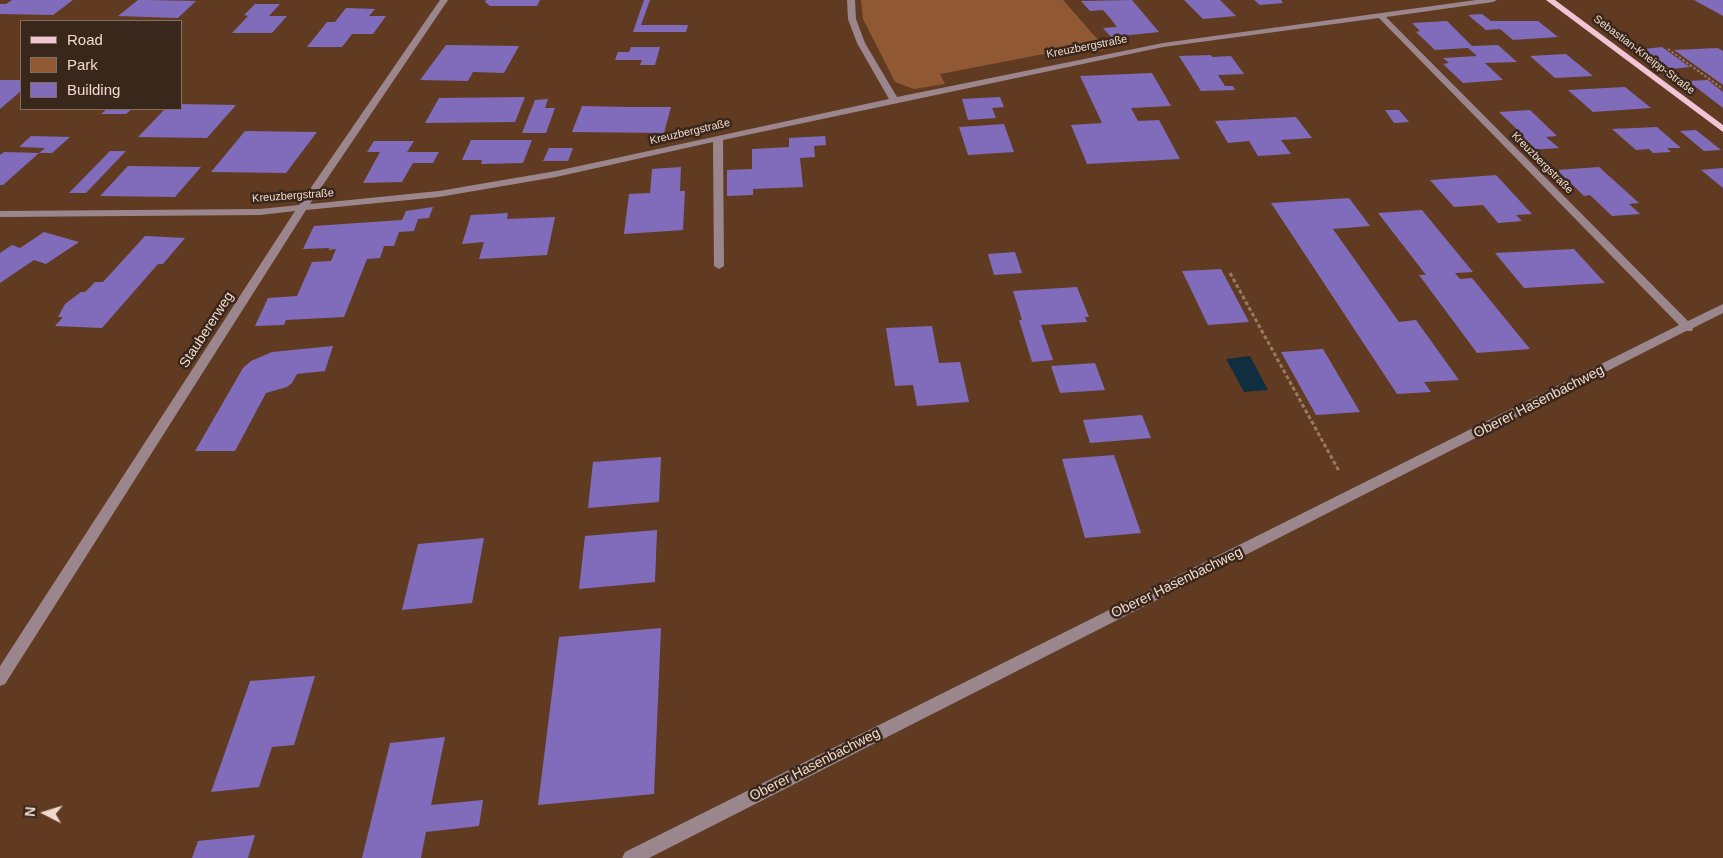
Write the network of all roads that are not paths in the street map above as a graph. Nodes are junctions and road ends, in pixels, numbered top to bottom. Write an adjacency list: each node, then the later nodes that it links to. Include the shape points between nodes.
1 (444, 0): 9 (street, Staubererweg)
2 (851, 0): 6 (street, via 852,19 861,43)
3 (1493, 0): 5 (street, Kreuzbergstraße)
4 (1550, 0): 7 (main road, Sebastian-Kneipp-Straße)
5 (1380, 15): 6 (street, Kreuzbergstraße, via 1163,45); 13 (street, Kreuzbergstraße)
6 (894, 100): 8 (street, Kreuzbergstraße)
7 (1723, 129)
8 (718, 139): 9 (street, Kreuzbergstraße, via 556,174 439,194); 11 (street)
9 (301, 210): 10 (street, Kreuzbergstraße); 14 (street, Staubererweg)
10 (0, 214)
11 (719, 266)
12 (1723, 308): 13 (street, Oberer Hasenbachweg)
13 (1688, 328): 15 (street, Oberer Hasenbachweg)
14 (0, 679)
15 (631, 858)

